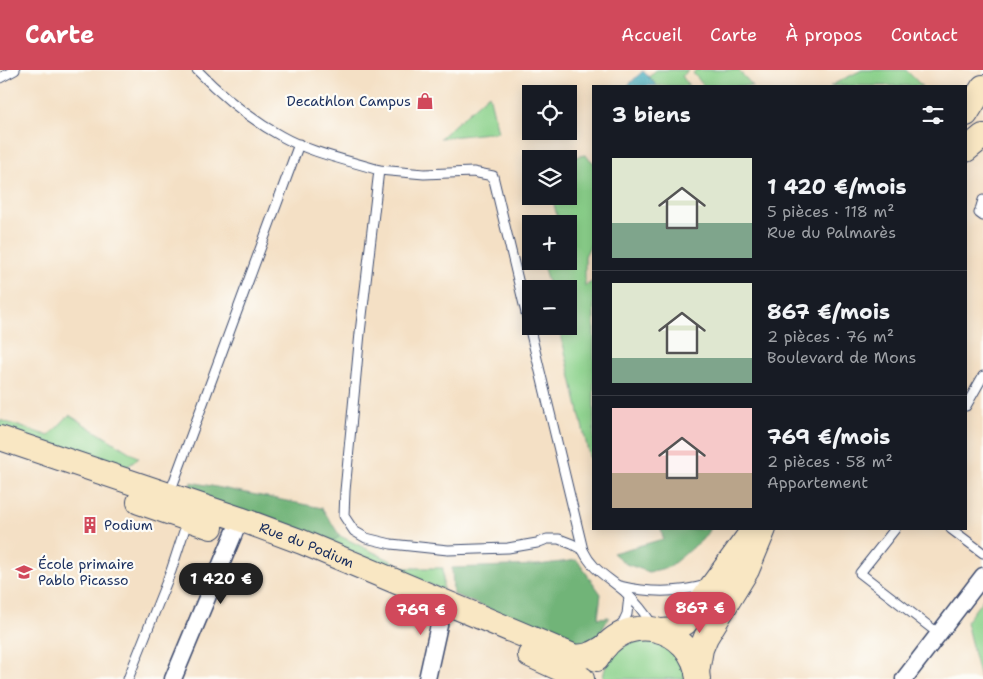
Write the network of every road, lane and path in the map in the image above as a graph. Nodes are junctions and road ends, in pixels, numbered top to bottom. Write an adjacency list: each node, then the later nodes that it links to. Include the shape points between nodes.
1 (15, 70): 3 (lane)
2 (197, 70): 7 (lane, via 247,116)
3 (0, 78)
4 (982, 90): 5 (street)
5 (967, 112)
6 (983, 136): 8 (street)
7 (299, 144): 9 (lane); 16 (lane)
8 (967, 149)
9 (379, 170): 23 (lane, via 424,174 473,172 493,176); 23 (lane, via 357,360 344,516 354,531 366,538 390,544 448,550 508,548 559,539)
10 (983, 200): 11 (lane, via 979,213)
11 (983, 216)
12 (983, 376): 13 (lane)
13 (967, 404)
14 (0, 438): 16 (street, Rue du Podium)
15 (0, 454): 16 (street, Rue du Podium)
16 (166, 503): 17 (street, Rue du Podium); 18 (street, Rue du Podium)
17 (188, 519): 18 (street, Rue du Podium); 34 (lane, via 172,571)
18 (237, 527): 29 (street, Rue du Podium, via 302,542); 35 (street)
19 (753, 530): 26 (street, Rue du Podium)
20 (764, 530): 33 (street, via 747,570 706,636)
21 (894, 530): 31 (lane, via 860,573)
22 (952, 530): 24 (lane)
23 (583, 550): 27 (lane, via 595,569)
24 (983, 553)
25 (983, 576): 31 (street)
26 (716, 582): 27 (lane, via 662,592); 30 (street, Rue du Podium, via 683,625 674,630)
27 (618, 586): 28 (lane)
28 (629, 596): 30 (lane); 32 (lane, via 624,624)
29 (444, 610): 32 (street, Rue du Podium, via 573,656 589,656); 36 (street); 37 (street, Rue du Podium)
30 (659, 630): 32 (street, Rue du Podium, via 635,630); 33 (street, via 685,647 693,658)
31 (939, 634): 39 (street)
32 (611, 642): 38 (street, via 596,662)
33 (698, 675)
34 (128, 679)
35 (173, 679)
36 (427, 679)
37 (582, 679)
38 (592, 679)
39 (904, 679)

